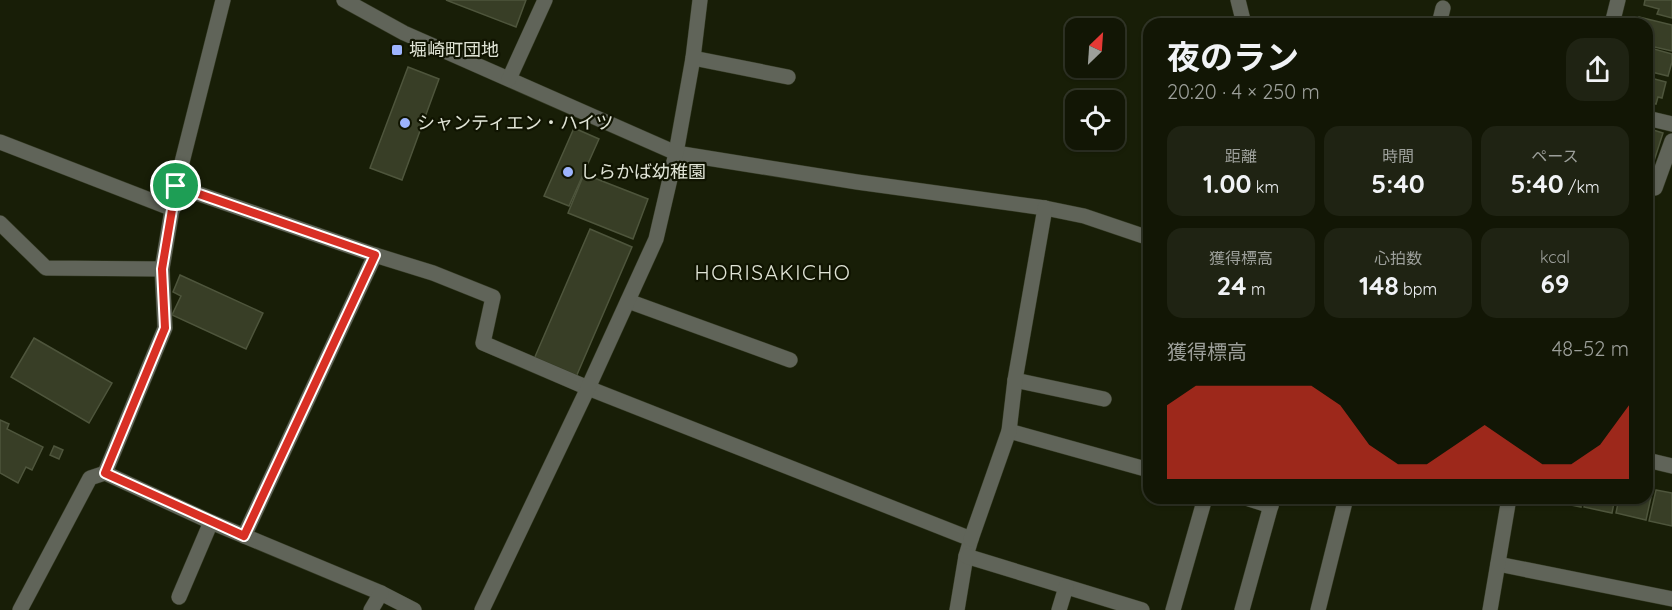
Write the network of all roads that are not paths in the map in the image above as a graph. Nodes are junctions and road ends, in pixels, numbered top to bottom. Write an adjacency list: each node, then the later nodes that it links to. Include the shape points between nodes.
1 (223, 0): 20 (street)
2 (344, 0): 7 (street)
3 (545, 0): 14 (street)
4 (700, 0): 12 (street)
5 (1238, 0): 9 (street)
6 (1618, 0): 11 (street)
7 (361, 5): 14 (street, via 404,33)
8 (1443, 8): 10 (street)
9 (1242, 18)
10 (1440, 18)
11 (1614, 18)
12 (693, 58): 13 (street); 19 (street)
13 (788, 77)
14 (509, 79): 19 (street)
15 (1653, 119): 16 (street)
16 (1672, 124)
17 (1672, 141): 21 (street)
18 (0, 142): 23 (street)
19 (676, 153): 22 (street); 28 (street, via 656,239)
20 (176, 186): 23 (street); 26 (street)
21 (1653, 188)
22 (1045, 208): 25 (street, via 1084,216); 30 (street)
23 (173, 209): 27 (street)
24 (0, 223): 27 (street, via 46,268)
25 (1143, 236)
26 (375, 255): 31 (street, via 494,297 483,343); 43 (street)
27 (162, 269): 37 (street, via 165,328)
28 (628, 301): 29 (street); 31 (street)
29 (790, 360)
30 (1015, 380): 32 (street); 33 (street)
31 (588, 388): 44 (street); 54 (street)
32 (1104, 399)
33 (1009, 431): 36 (street); 44 (street)
34 (1653, 461): 35 (street)
35 (1672, 466)
36 (1143, 468)
37 (105, 473): 42 (street); 51 (street, via 90,478)
38 (1203, 504): 58 (street)
39 (1271, 504): 59 (street)
40 (1344, 504): 60 (street)
41 (1508, 504): 46 (street)
42 (211, 522): 43 (street); 49 (street)
43 (244, 536): 48 (street)
44 (971, 539): 45 (street)
45 (966, 556): 47 (street); 55 (street)
46 (1498, 564): 50 (street); 61 (street)
47 (1066, 587): 56 (street); 57 (street)
48 (381, 593): 52 (street); 53 (street)
49 (179, 597)
50 (1672, 599)
51 (20, 610)
52 (371, 610)
53 (414, 610)
54 (482, 610)
55 (957, 610)
56 (1059, 610)
57 (1142, 610)
58 (1173, 610)
59 (1242, 610)
60 (1318, 610)
61 (1490, 610)

